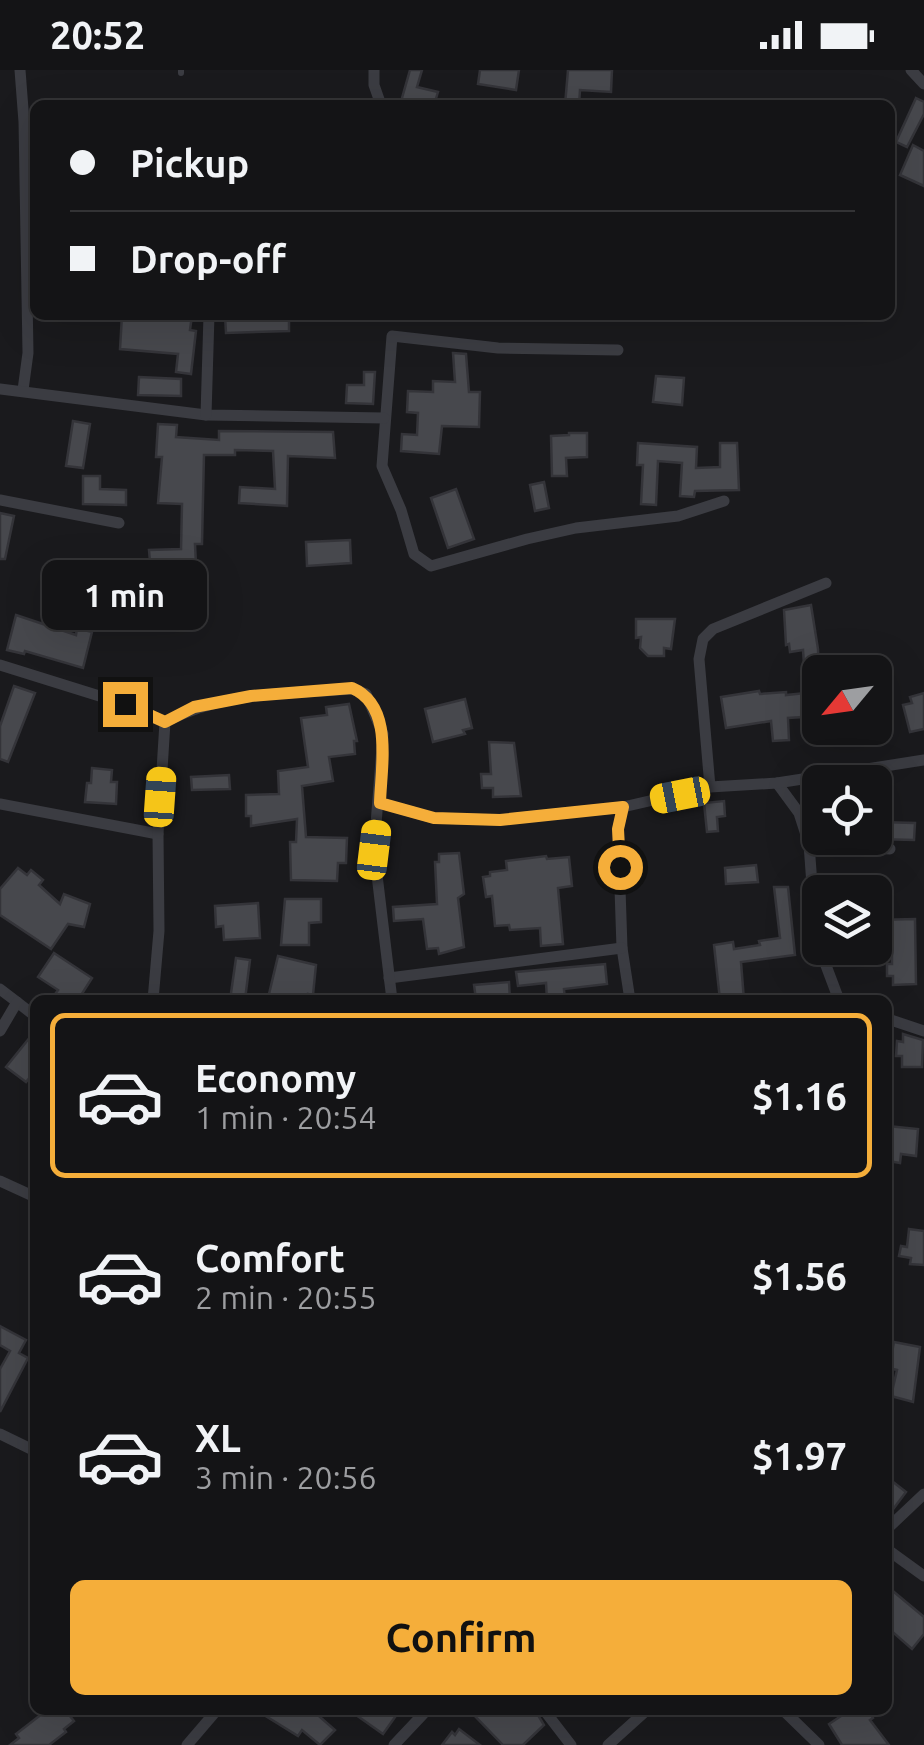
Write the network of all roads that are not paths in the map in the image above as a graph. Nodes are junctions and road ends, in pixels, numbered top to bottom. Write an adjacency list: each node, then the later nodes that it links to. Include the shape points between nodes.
1 (20, 70): 6 (street)
2 (374, 70): 5 (street)
3 (911, 70): 4 (street)
4 (924, 84)
5 (380, 100)
6 (30, 215)
7 (30, 271): 11 (street)
8 (210, 320): 12 (street)
9 (618, 350): 13 (street, via 498,348 392,336)
10 (0, 389): 11 (street)
11 (23, 390): 12 (street)
12 (206, 415): 13 (street)
13 (384, 418): 15 (street, via 382,466 414,554 430,566 560,532 678,516)
14 (0, 500): 16 (street)
15 (724, 501)
16 (119, 523)
17 (826, 584): 22 (street, via 713,629 704,639 699,659)
18 (0, 666): 19 (street)
19 (165, 722): 23 (street, via 194,707 251,696 352,688 373,704 383,734); 27 (street)
20 (924, 760): 21 (street)
21 (777, 783): 22 (street); 26 (street)
22 (710, 788): 25 (street)
23 (380, 803): 25 (street, via 434,818 500,820); 30 (street, via 374,850)
24 (0, 804): 27 (street)
25 (623, 807): 29 (street)
26 (802, 823)
27 (158, 834): 32 (street)
28 (810, 855): 35 (street, via 816,939)
29 (622, 948): 30 (street); 34 (street)
30 (389, 978): 33 (street)
31 (0, 989): 36 (street)
32 (153, 995)
33 (391, 995)
34 (629, 995)
35 (837, 995)
36 (18, 1002): 37 (street); 39 (street)
37 (30, 1012)
38 (892, 1020): 40 (street)
39 (0, 1031)
40 (924, 1031)
41 (0, 1181): 42 (street)
42 (30, 1195)
43 (0, 1434): 44 (street)
44 (30, 1449)
45 (924, 1494): 46 (street)
46 (892, 1524)
47 (892, 1553): 48 (street)
48 (924, 1576)
49 (213, 1715): 54 (street)
50 (422, 1715): 55 (street)
51 (548, 1715): 56 (street)
52 (641, 1715): 57 (street)
53 (788, 1715): 58 (street)
54 (188, 1745)
55 (394, 1745)
56 (571, 1745)
57 (608, 1745)
58 (819, 1745)

